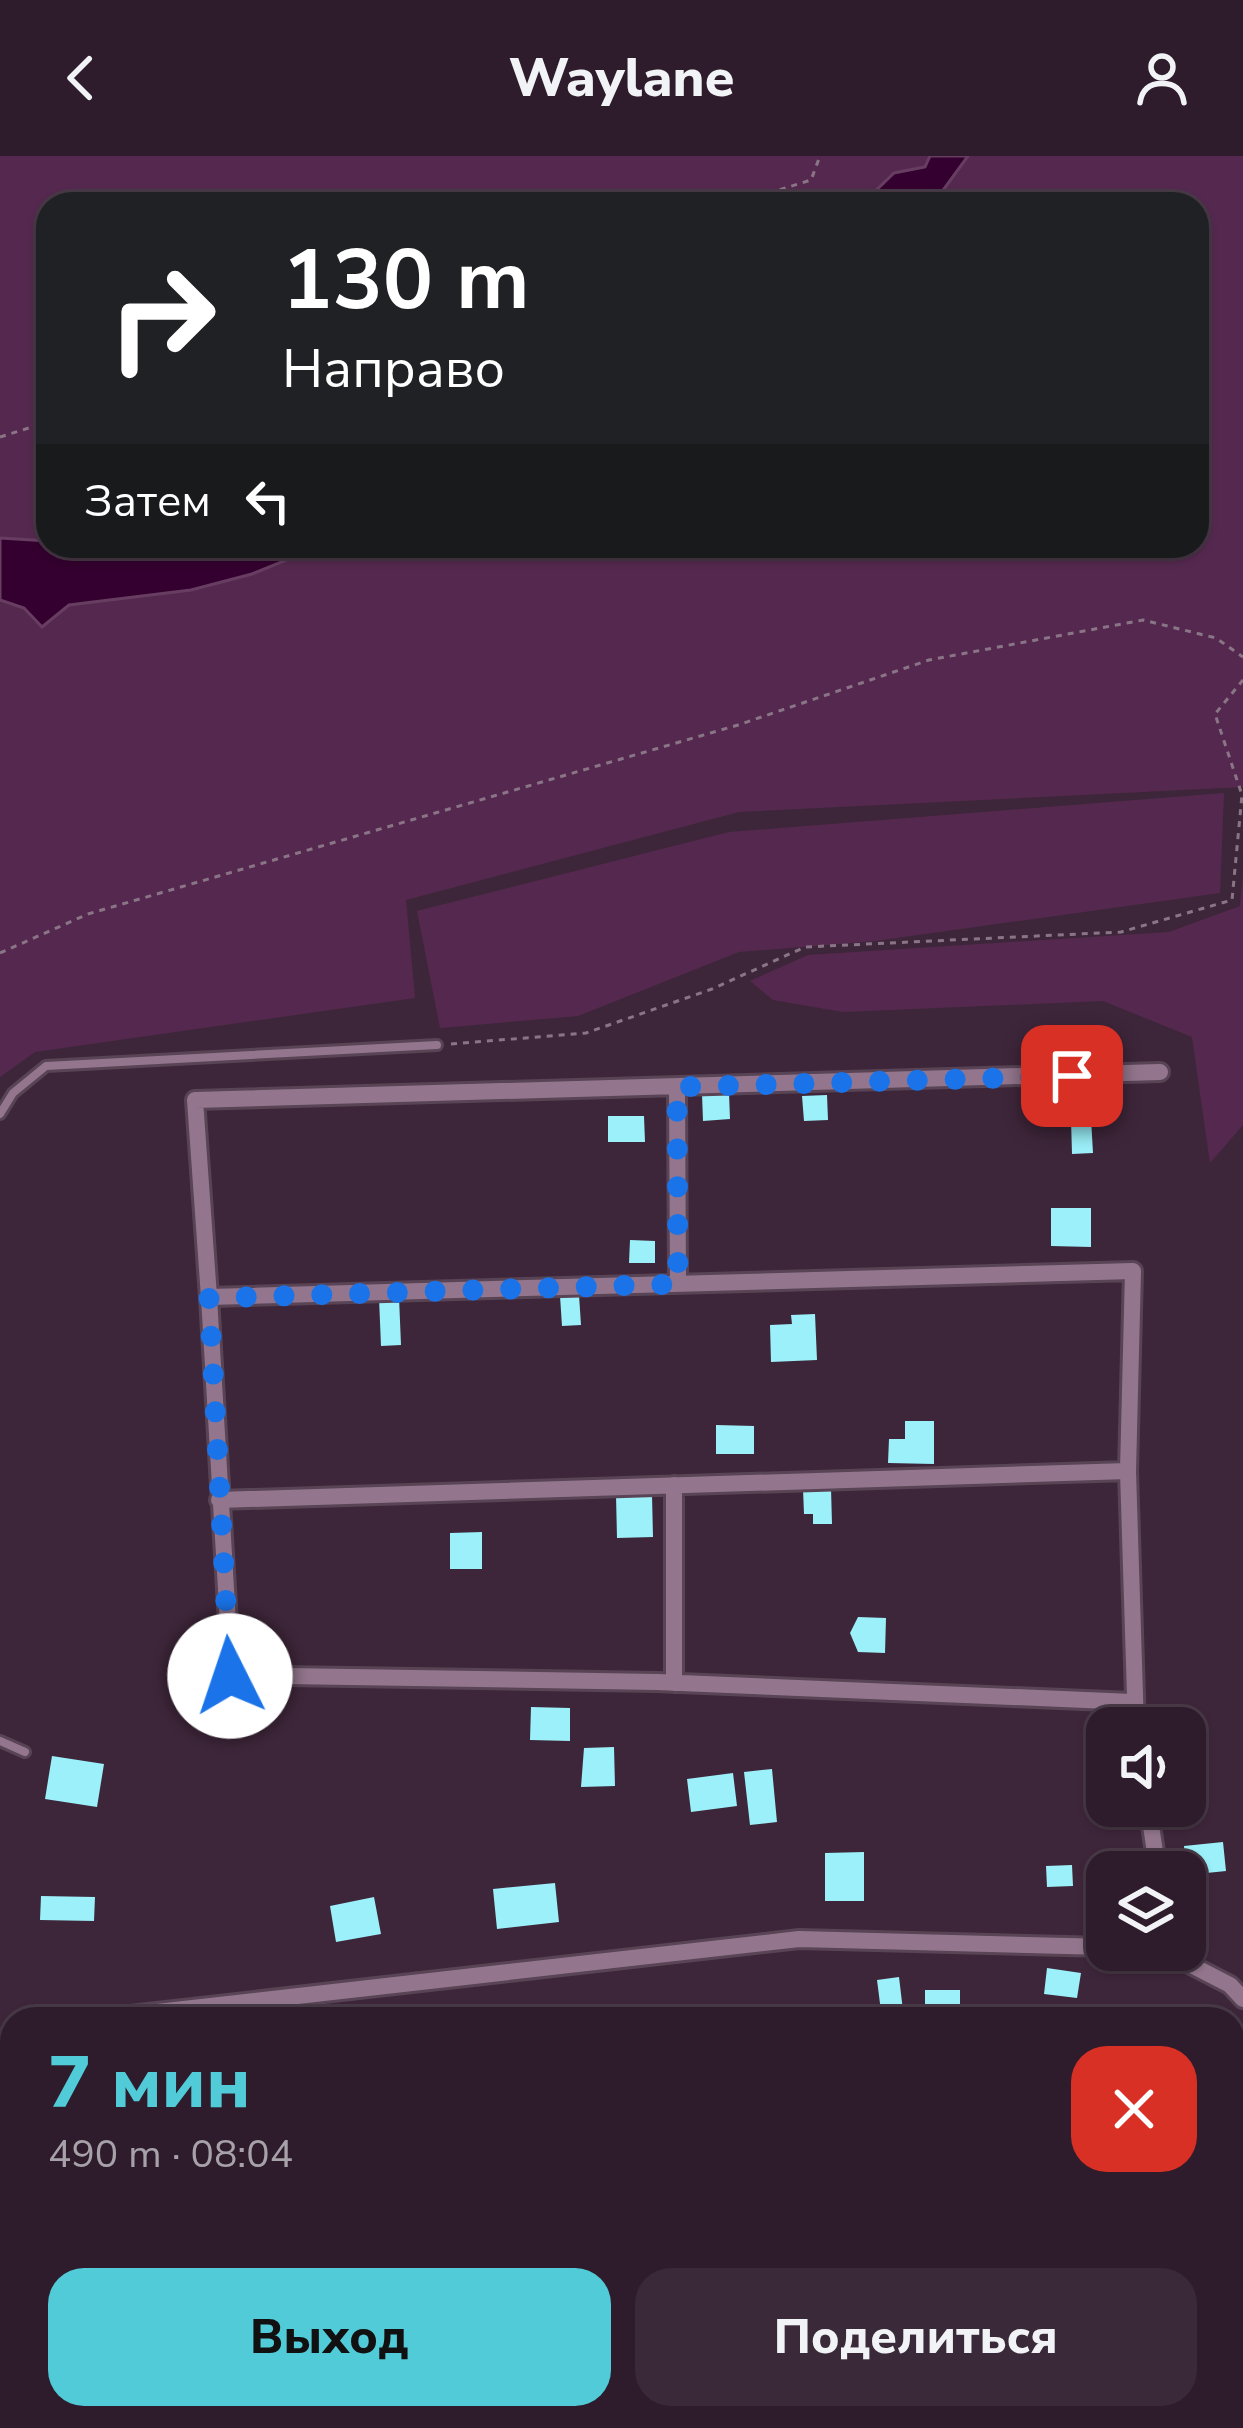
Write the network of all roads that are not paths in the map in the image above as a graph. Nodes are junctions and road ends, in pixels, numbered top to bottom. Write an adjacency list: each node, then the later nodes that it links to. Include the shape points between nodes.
1 (437, 1045): 4 (lane, via 46,1066)
2 (1160, 1072): 3 (street)
3 (677, 1087): 5 (street); 6 (street, via 195,1100)
4 (0, 1114)
5 (678, 1284): 6 (street); 7 (street, via 1133,1271)
6 (209, 1298): 9 (street)
7 (1128, 1471): 8 (street); 11 (street)
8 (674, 1485): 9 (street); 10 (street)
9 (219, 1500): 10 (street, via 230,1676)
10 (674, 1683): 11 (street)
11 (1132, 1702): 12 (street)
12 (1133, 1707)
13 (0, 1741): 14 (lane)
14 (25, 1751)
15 (1086, 1946): 18 (street, via 799,1939)
16 (1203, 1971): 17 (street)
17 (1243, 1999)
18 (201, 2007)

